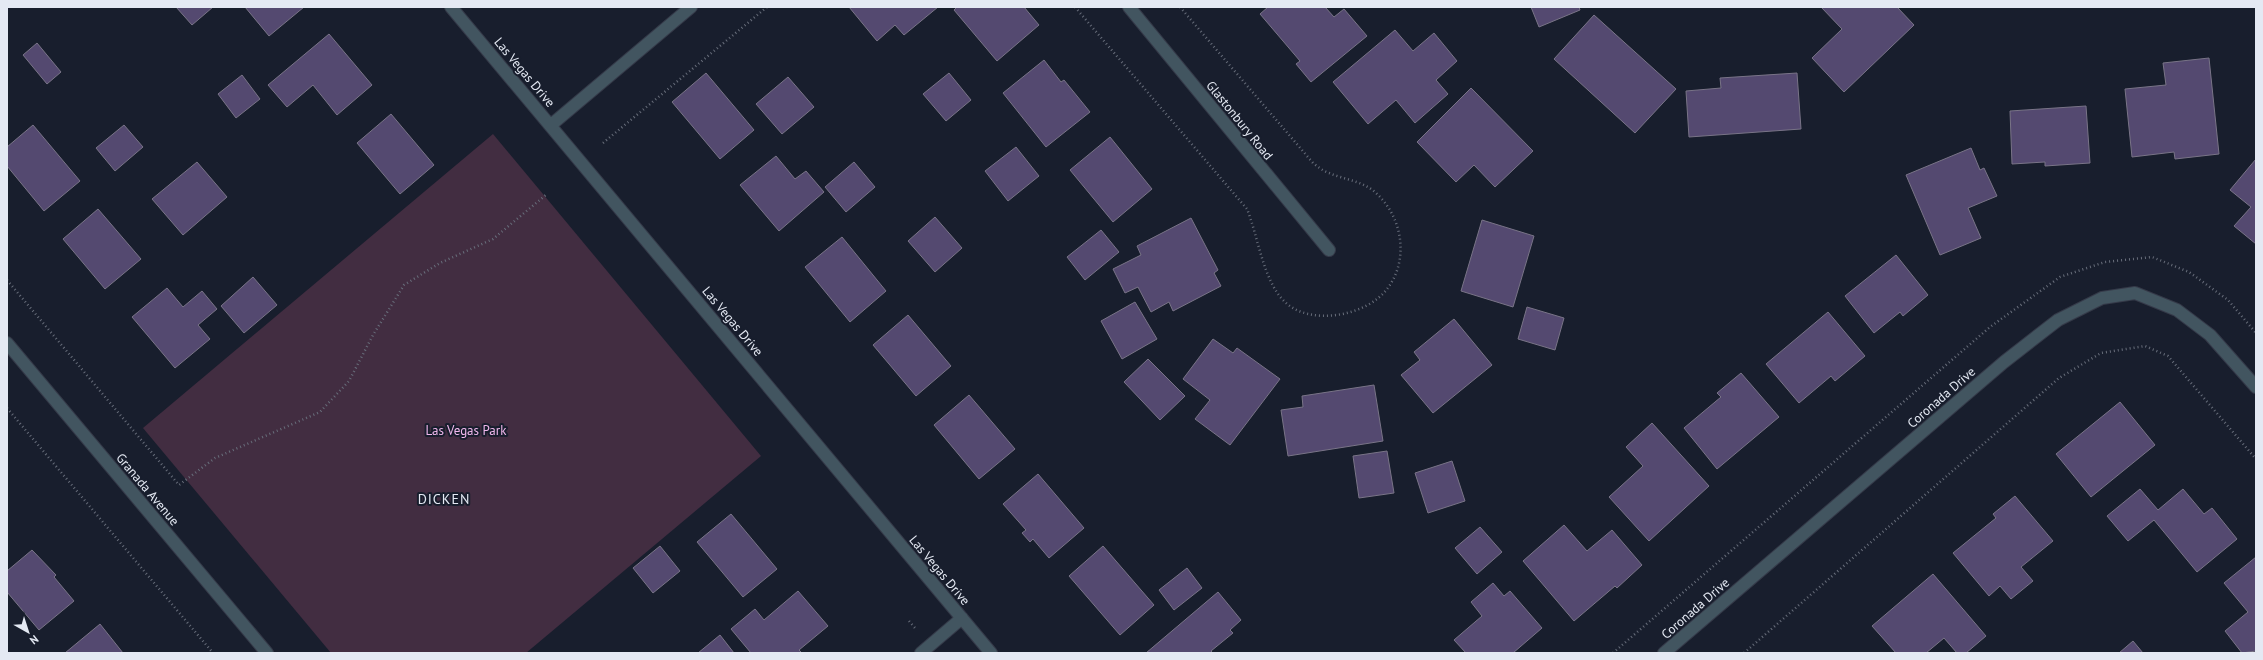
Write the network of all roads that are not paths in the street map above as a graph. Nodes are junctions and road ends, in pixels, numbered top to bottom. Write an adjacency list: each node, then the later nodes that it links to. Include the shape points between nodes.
1 (451, 7): 4 (street, Las Vegas Drive)
2 (691, 7): 4 (street)
3 (1129, 7): 5 (street, Glastonbury Road)
4 (551, 125): 8 (street, Las Vegas Drive)
5 (1329, 250)
6 (7, 344): 9 (street, Granada Avenue)
7 (2256, 387): 12 (street, Coronada Drive, via 2210,335 2176,310 2135,293 2102,298 2058,320 2004,362)
8 (962, 618): 10 (street); 11 (street, Las Vegas Drive)
9 (267, 653)
10 (921, 653)
11 (991, 653)
12 (1664, 653)

